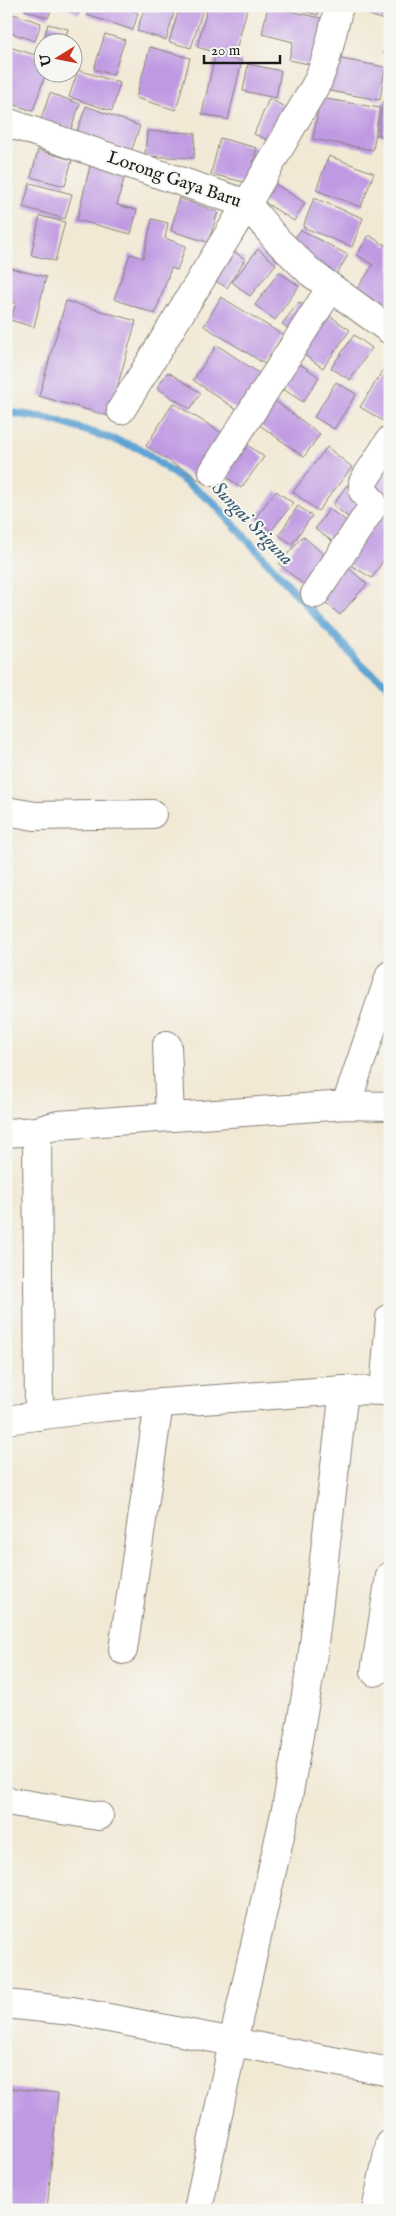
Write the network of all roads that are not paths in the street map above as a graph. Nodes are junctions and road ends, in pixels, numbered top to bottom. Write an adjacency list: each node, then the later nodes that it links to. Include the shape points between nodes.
1 (338, 6): 3 (street, via 318,81)
2 (6, 122): 3 (street, Lorong Gaya Baru)
3 (247, 204): 4 (street, Lorong Gaya Baru, via 277,240); 6 (street)
4 (330, 289): 5 (street, Lorong Gaya Baru); 8 (street)
5 (390, 330)
6 (121, 410)
7 (390, 440): 9 (street, via 363,482 362,491 373,506)
8 (213, 472)
9 (315, 594)
10 (6, 811): 11 (street, via 35,816)
11 (152, 814)
12 (390, 975): 14 (street)
13 (167, 1045): 16 (street)
14 (346, 1105): 15 (street); 16 (street)
15 (390, 1106)
16 (170, 1117): 17 (street, via 58,1125)
17 (37, 1131): 18 (street); 23 (street)
18 (6, 1133)
19 (390, 1318): 21 (street)
20 (344, 1390): 21 (street); 22 (street); 31 (street, via 310,1670 286,1809)
21 (387, 1391)
22 (159, 1403): 23 (street); 26 (street)
23 (39, 1416): 24 (street)
24 (6, 1420)
25 (390, 1576): 27 (street)
26 (123, 1650)
27 (375, 1672)
28 (6, 1801): 29 (street)
29 (99, 1816)
30 (6, 2004): 31 (street, via 72,2011)
31 (233, 2042): 32 (street); 34 (street)
32 (390, 2072)
33 (390, 2144): 35 (street)
34 (198, 2210)
35 (376, 2210)

